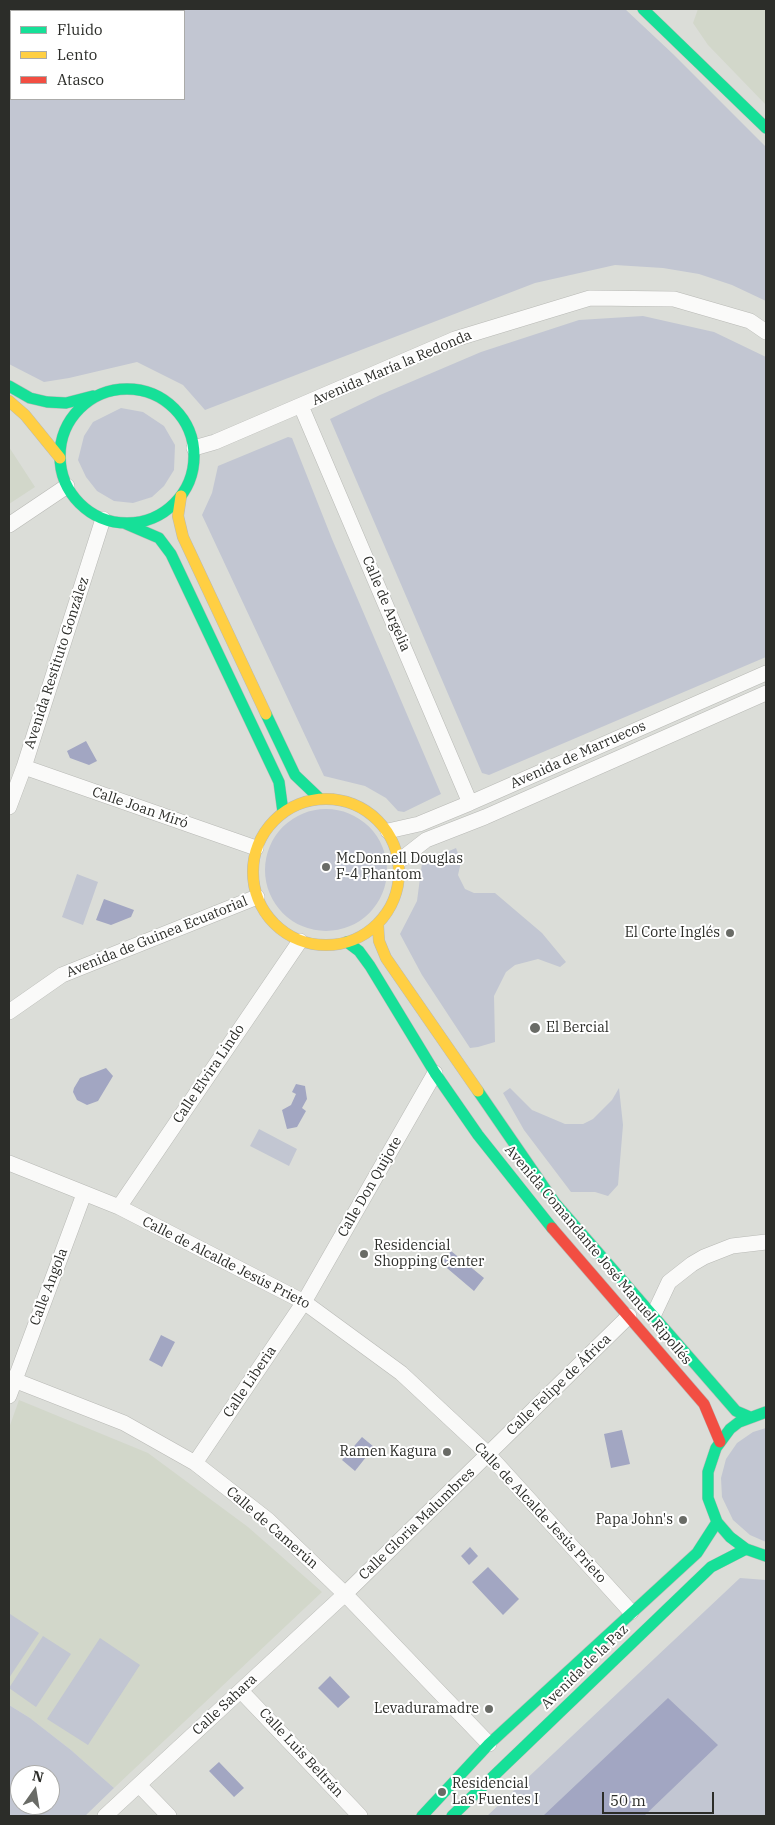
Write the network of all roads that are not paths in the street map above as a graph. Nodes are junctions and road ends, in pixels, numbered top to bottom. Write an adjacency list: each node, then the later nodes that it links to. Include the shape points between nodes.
1 (642, 9): 2 (main road)
2 (766, 128)
3 (766, 332): 7 (street, Avenida María la Redonda, via 750,321 674,299 590,298 455,339)
4 (9, 386): 5 (main road, via 30,398 47,402 66,403)
5 (108, 392): 8 (main road, via 124,389 147,392 168,403 184,421); 9 (main road, via 89,401 73,416 63,436)
6 (9, 401): 9 (main road)
7 (301, 406): 8 (street, Avenida María la Redonda); 19 (street, Calle de Argelia)
8 (194, 448): 11 (main road, via 192,475)
9 (60, 458): 10 (main road)
10 (67, 486): 12 (main road, via 85,508); 14 (street)
11 (181, 496): 13 (main road, via 158,516); 18 (main road, via 178,516 183,537 295,775)
12 (103, 519): 13 (main road); 17 (street, Avenida Restituto González)
13 (124, 523): 21 (main road, via 154,535 171,554 278,782)
14 (9, 525)
15 (766, 673): 19 (street, Avenida de Marruecos)
16 (766, 693): 24 (street, Avenida de Marruecos, via 426,840)
17 (24, 767): 20 (street, Avenida Restituto González); 23 (street, Calle Joan Miró)
18 (319, 798): 21 (main road, via 300,802); 22 (main road, via 339,799 358,805)
19 (470, 802): 22 (street, Avenida de Marruecos, via 419,824)
20 (9, 807)
21 (283, 812): 23 (main road, via 266,828)
22 (388, 831): 24 (main road)
23 (256, 848): 25 (main road, via 252,873)
24 (399, 860): 26 (main road, via 400,879 396,897)
25 (257, 898): 27 (main road, via 267,916); 29 (street, Avenida de Guinea Ecuatorial, via 62,975)
26 (378, 925): 28 (main road); 37 (main road, Avenida Comandante José Manuel Ripollés, via 379,941 386,958 555,1203)
27 (300, 941): 28 (main road, via 324,945); 33 (street, Calle Elvira Lindo)
28 (347, 942): 30 (main road, Avenida Comandante José Manuel Ripollés, via 370,966)
29 (9, 1012)
30 (436, 1073): 35 (street, Calle Don Quijote); 36 (main road, Avenida Comandante José Manuel Ripollés, via 478,1135 530,1202)
31 (9, 1164): 32 (street, Calle de Alcalde Jesús Prieto)
32 (84, 1194): 33 (street, Calle de Alcalde Jesús Prieto); 38 (street, Calle Angola)
33 (119, 1207): 35 (street, Calle de Alcalde Jesús Prieto)
34 (766, 1242): 37 (street, via 732,1246 692,1264 669,1282)
35 (304, 1302): 43 (street, Calle de Alcalde Jesús Prieto, via 401,1373); 44 (street, Calle Liberia)
36 (629, 1316): 42 (main road, Avenida Comandante José Manuel Ripollés, via 704,1404); 43 (street, Calle Felipe de África)
37 (653, 1316): 41 (main road, Avenida Comandante José Manuel Ripollés, via 736,1411)
38 (12, 1380): 39 (street, Calle Angola); 44 (street, Calle de Camerún, via 124,1423)
39 (9, 1396)
40 (766, 1412): 41 (main road)
41 (750, 1417): 42 (main road, via 730,1429)
42 (720, 1442): 45 (main road, via 708,1472 708,1498)
43 (488, 1454): 48 (street, Calle Gloria Malumbres); 49 (street, Calle de Alcalde Jesús Prieto)
44 (195, 1463): 48 (street, Calle de Camerún, via 268,1520)
45 (717, 1522): 46 (main road); 49 (main road, via 697,1553)
46 (746, 1550): 47 (main road); 57 (main road, Avenida de la Paz, via 711,1567)
47 (766, 1556)
48 (345, 1594): 50 (street, Calle Sahara); 51 (street, Calle de Camerún)
49 (631, 1612): 51 (main road)
50 (241, 1691): 52 (street, Calle Sahara); 55 (street, Calle Luis Beltrán)
51 (489, 1744): 56 (main road)
52 (139, 1785): 53 (street, Calle Sahara); 54 (street)
53 (106, 1816)
54 (168, 1816)
55 (360, 1816)
56 (422, 1816)
57 (452, 1816)

